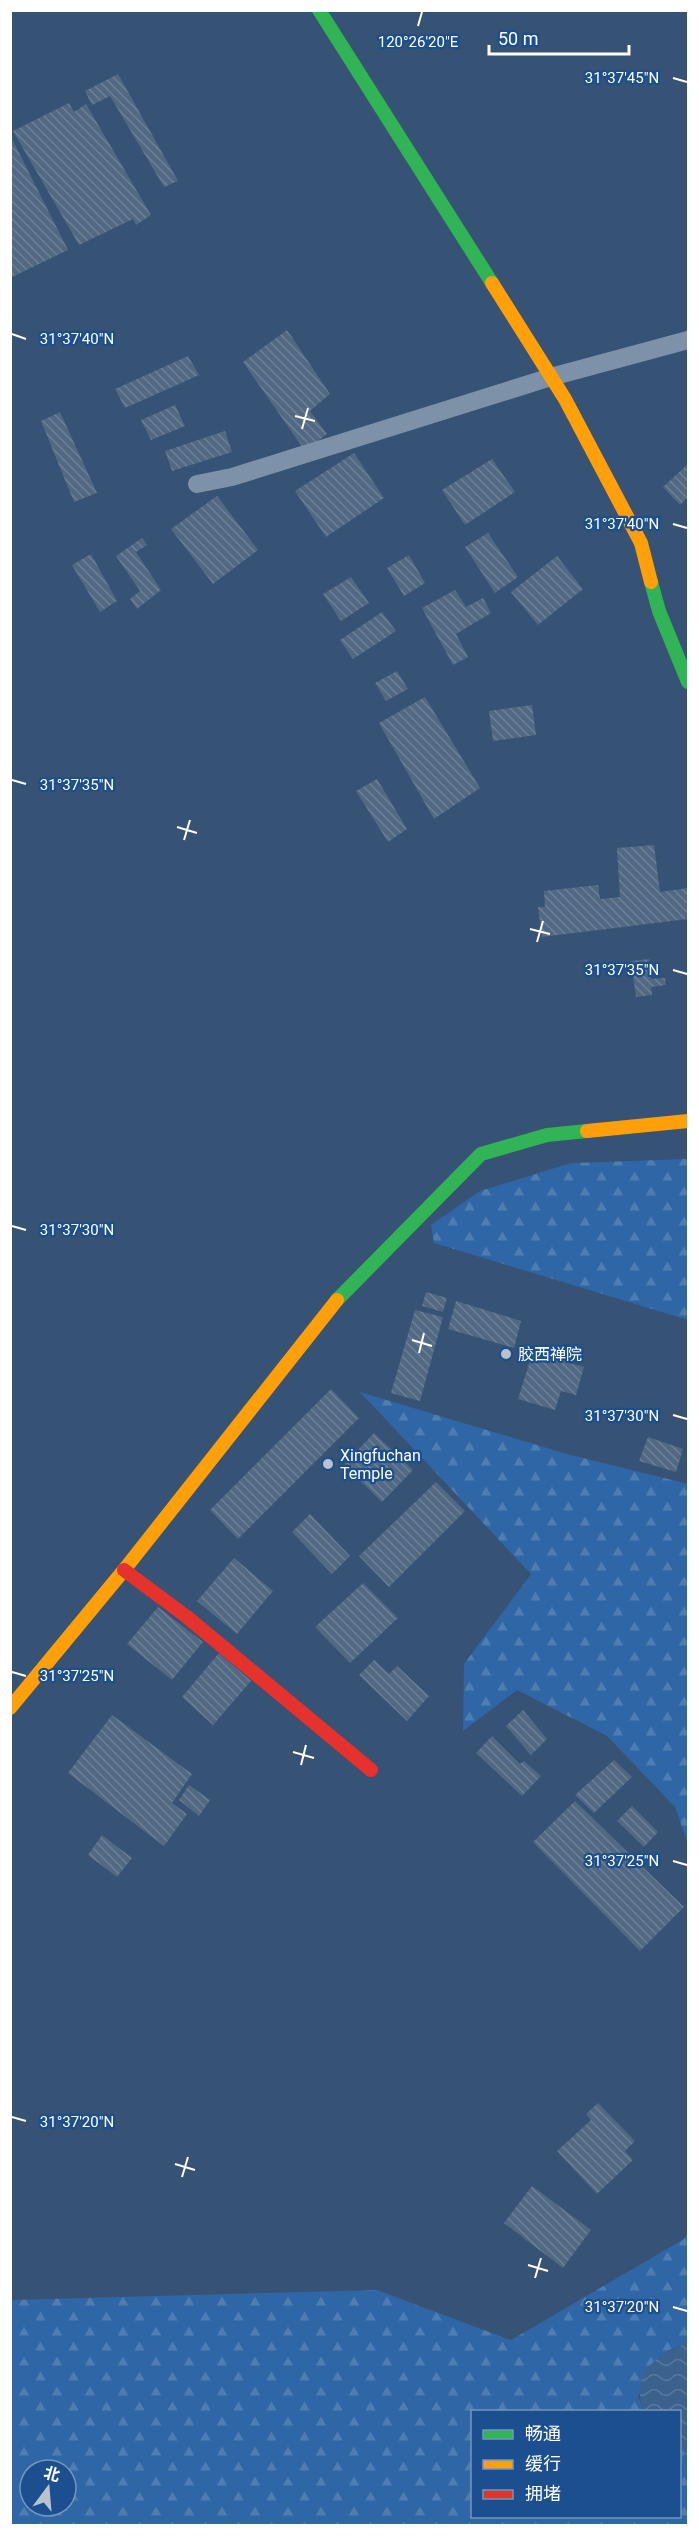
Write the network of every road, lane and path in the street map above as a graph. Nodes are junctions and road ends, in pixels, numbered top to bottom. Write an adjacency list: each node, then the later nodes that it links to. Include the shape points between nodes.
1 (319, 10): 3 (street)
2 (688, 340): 3 (street)
3 (551, 377): 4 (street, via 244,474); 5 (street, via 641,543 659,611)
4 (196, 484)
5 (688, 682)
6 (688, 1121): 7 (street, via 547,1135 481,1154 341,1295)
7 (124, 1570): 8 (street); 9 (street, via 187,1617)
8 (10, 1708)
9 (371, 1770)

